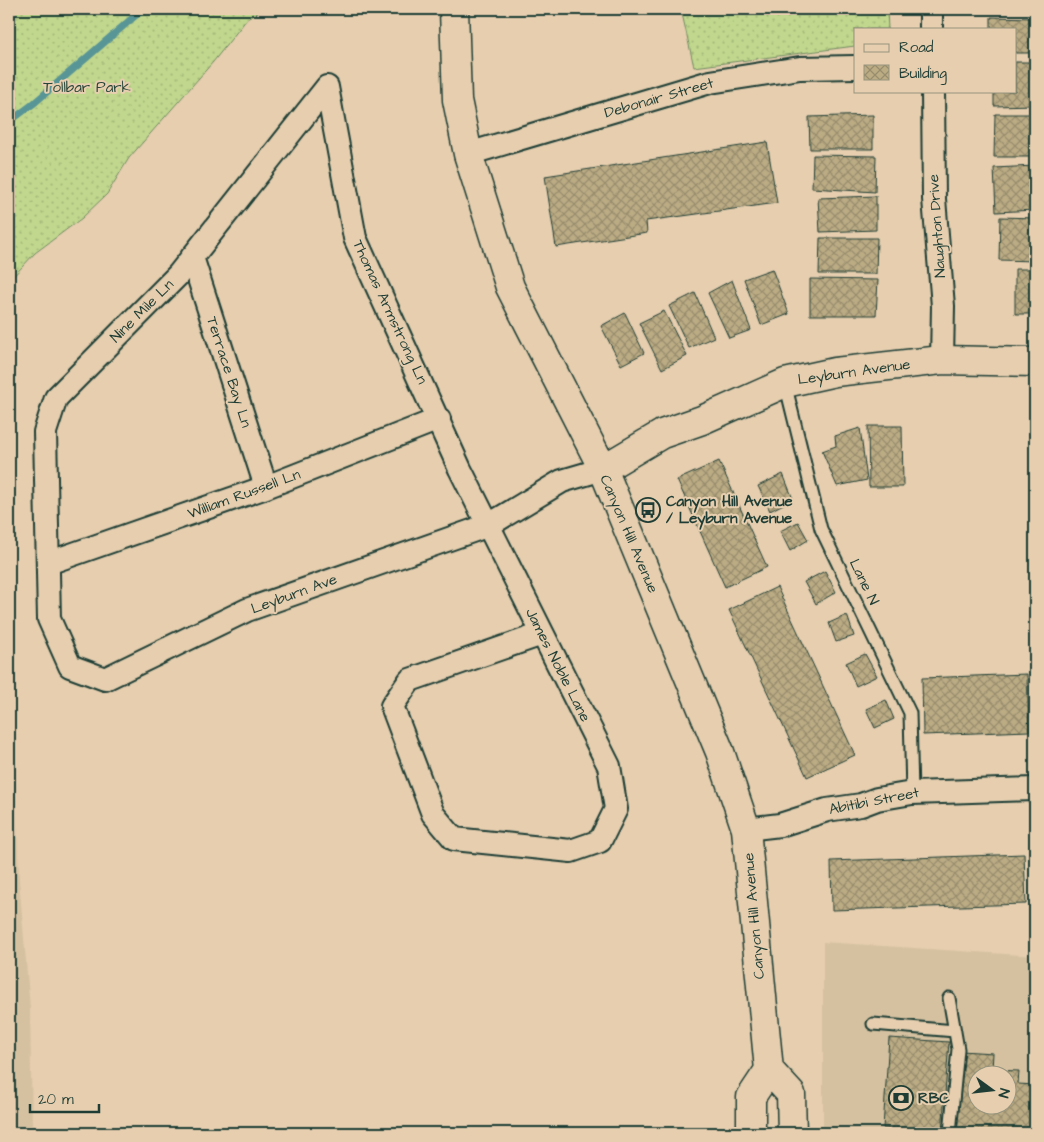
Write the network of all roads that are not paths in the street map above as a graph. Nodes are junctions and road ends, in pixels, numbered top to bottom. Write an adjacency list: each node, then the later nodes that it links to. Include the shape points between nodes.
1 (454, 9): 7 (street, Canyon Hill Avenue, via 456,100)
2 (931, 9): 3 (street)
3 (932, 28)
4 (854, 67): 7 (street, Debonair Street, via 800,68 710,82)
5 (327, 87): 8 (street, Nine Mile Ln); 12 (street, Thomas Armstrong Ln, via 355,238)
6 (933, 92): 9 (street, Naughton Drive, via 934,199 943,306)
7 (468, 154): 13 (street, Canyon Hill Avenue, via 510,287)
8 (192, 257): 14 (street, Terrace Bay Ln); 16 (street, Nine Mile Ln, via 56,398 45,432)
9 (942, 360): 10 (street, Leyburn Avenue); 11 (street, Leyburn Avenue, via 834,372)
10 (1035, 362)
11 (785, 383): 13 (street, Leyburn Avenue, via 662,434); 20 (lane, Lane N, via 821,529 910,713)
12 (439, 419): 14 (street, William Russell Ln); 15 (street, Thomas Armstrong Ln)
13 (603, 469): 15 (street, Leyburn Ave, via 562,481); 21 (street, Canyon Hill Avenue, via 720,752)
14 (266, 487): 16 (street, William Russell Ln)
15 (489, 525): 17 (street, James Noble Lane); 18 (street, Leyburn Ave, via 247,610)
16 (48, 563): 18 (street, Nine Mile Ln, via 49,619 70,666)
17 (542, 634): 17 (street, James Noble Lane, via 410,680 392,706 433,814 454,839 571,851 600,841 616,809 609,766)
18 (105, 679)
19 (1035, 789): 20 (street, Abitibi Street)
20 (912, 793): 21 (street, Abitibi Street, via 827,810 780,825)
21 (746, 829): 25 (street, Canyon Hill Avenue)
22 (949, 998): 24 (lane)
23 (873, 1024): 24 (lane)
24 (955, 1031): 28 (lane, via 958,1049)
25 (769, 1070): 26 (street, via 751,1097); 27 (street, via 791,1094)
26 (750, 1133)
27 (792, 1133)
28 (950, 1133)

